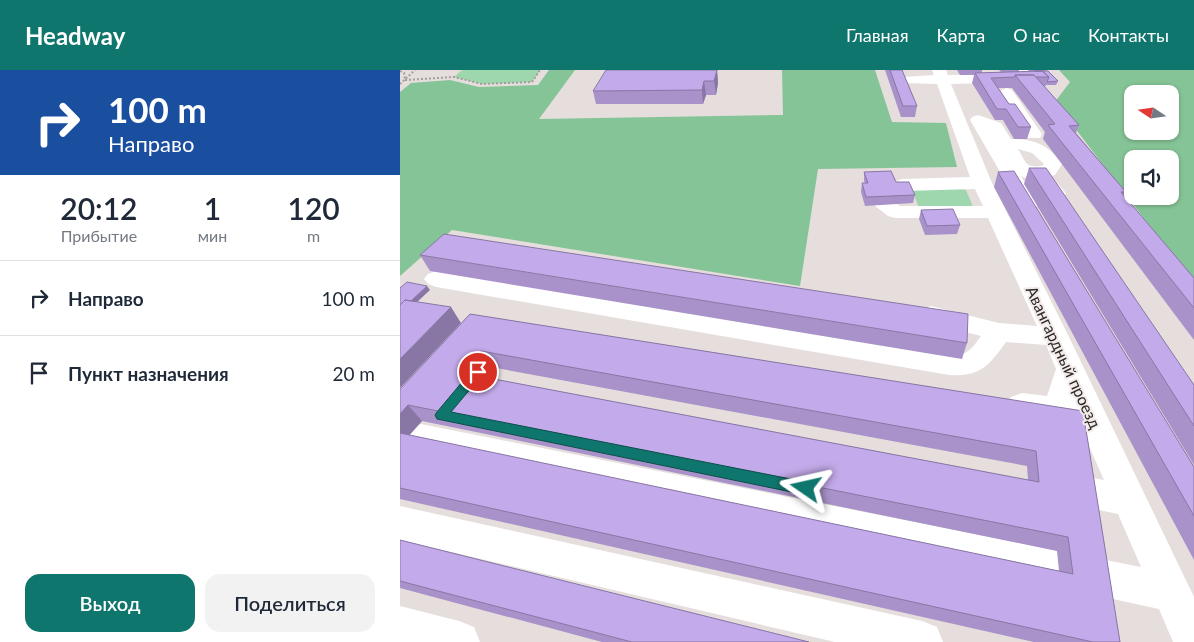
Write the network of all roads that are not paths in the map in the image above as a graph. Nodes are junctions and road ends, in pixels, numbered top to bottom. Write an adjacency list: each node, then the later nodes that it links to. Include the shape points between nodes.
1 (1021, 70): 2 (street, via 1028,78)
2 (948, 76): 3 (street); 5 (street, Авангардный проезд)
3 (908, 80)
4 (1007, 93): 7 (street, via 1034,133 1037,140)
5 (970, 109): 6 (street, via 994,127); 9 (street, Авангардный проезд); 12 (street)
6 (1006, 144): 7 (street); 8 (street, via 1022,169)
7 (1030, 145): 8 (street, via 1040,148 1053,164 1048,171)
8 (1031, 173): 11 (street, via 1045,180)
9 (982, 183): 10 (street, Авангардный проезд); 10 (street, via 902,185 884,191 880,202 895,212)
10 (996, 212): 16 (street, Авангардный проезд)
11 (1070, 214)
12 (1041, 226)
13 (436, 279): 15 (street, via 949,365 966,366 982,355)
14 (914, 313): 15 (street, via 953,319)
15 (999, 332): 16 (street)
16 (1056, 337): 17 (street, Авангардный проезд)
17 (1070, 369): 20 (street); 21 (street, Авангардный проезд)
18 (998, 402): 20 (street)
19 (410, 435): 24 (street); 25 (street, via 420,411 1074,542)
20 (1055, 451): 21 (street); 23 (street)
21 (1130, 501): 24 (street, Авангардный проезд)
22 (400, 524): 29 (street)
23 (1072, 525)
24 (1171, 592): 27 (street, Авангардный проезд)
25 (1082, 606)
26 (400, 626): 28 (street)
27 (1194, 641)
28 (459, 642)
29 (922, 642)

